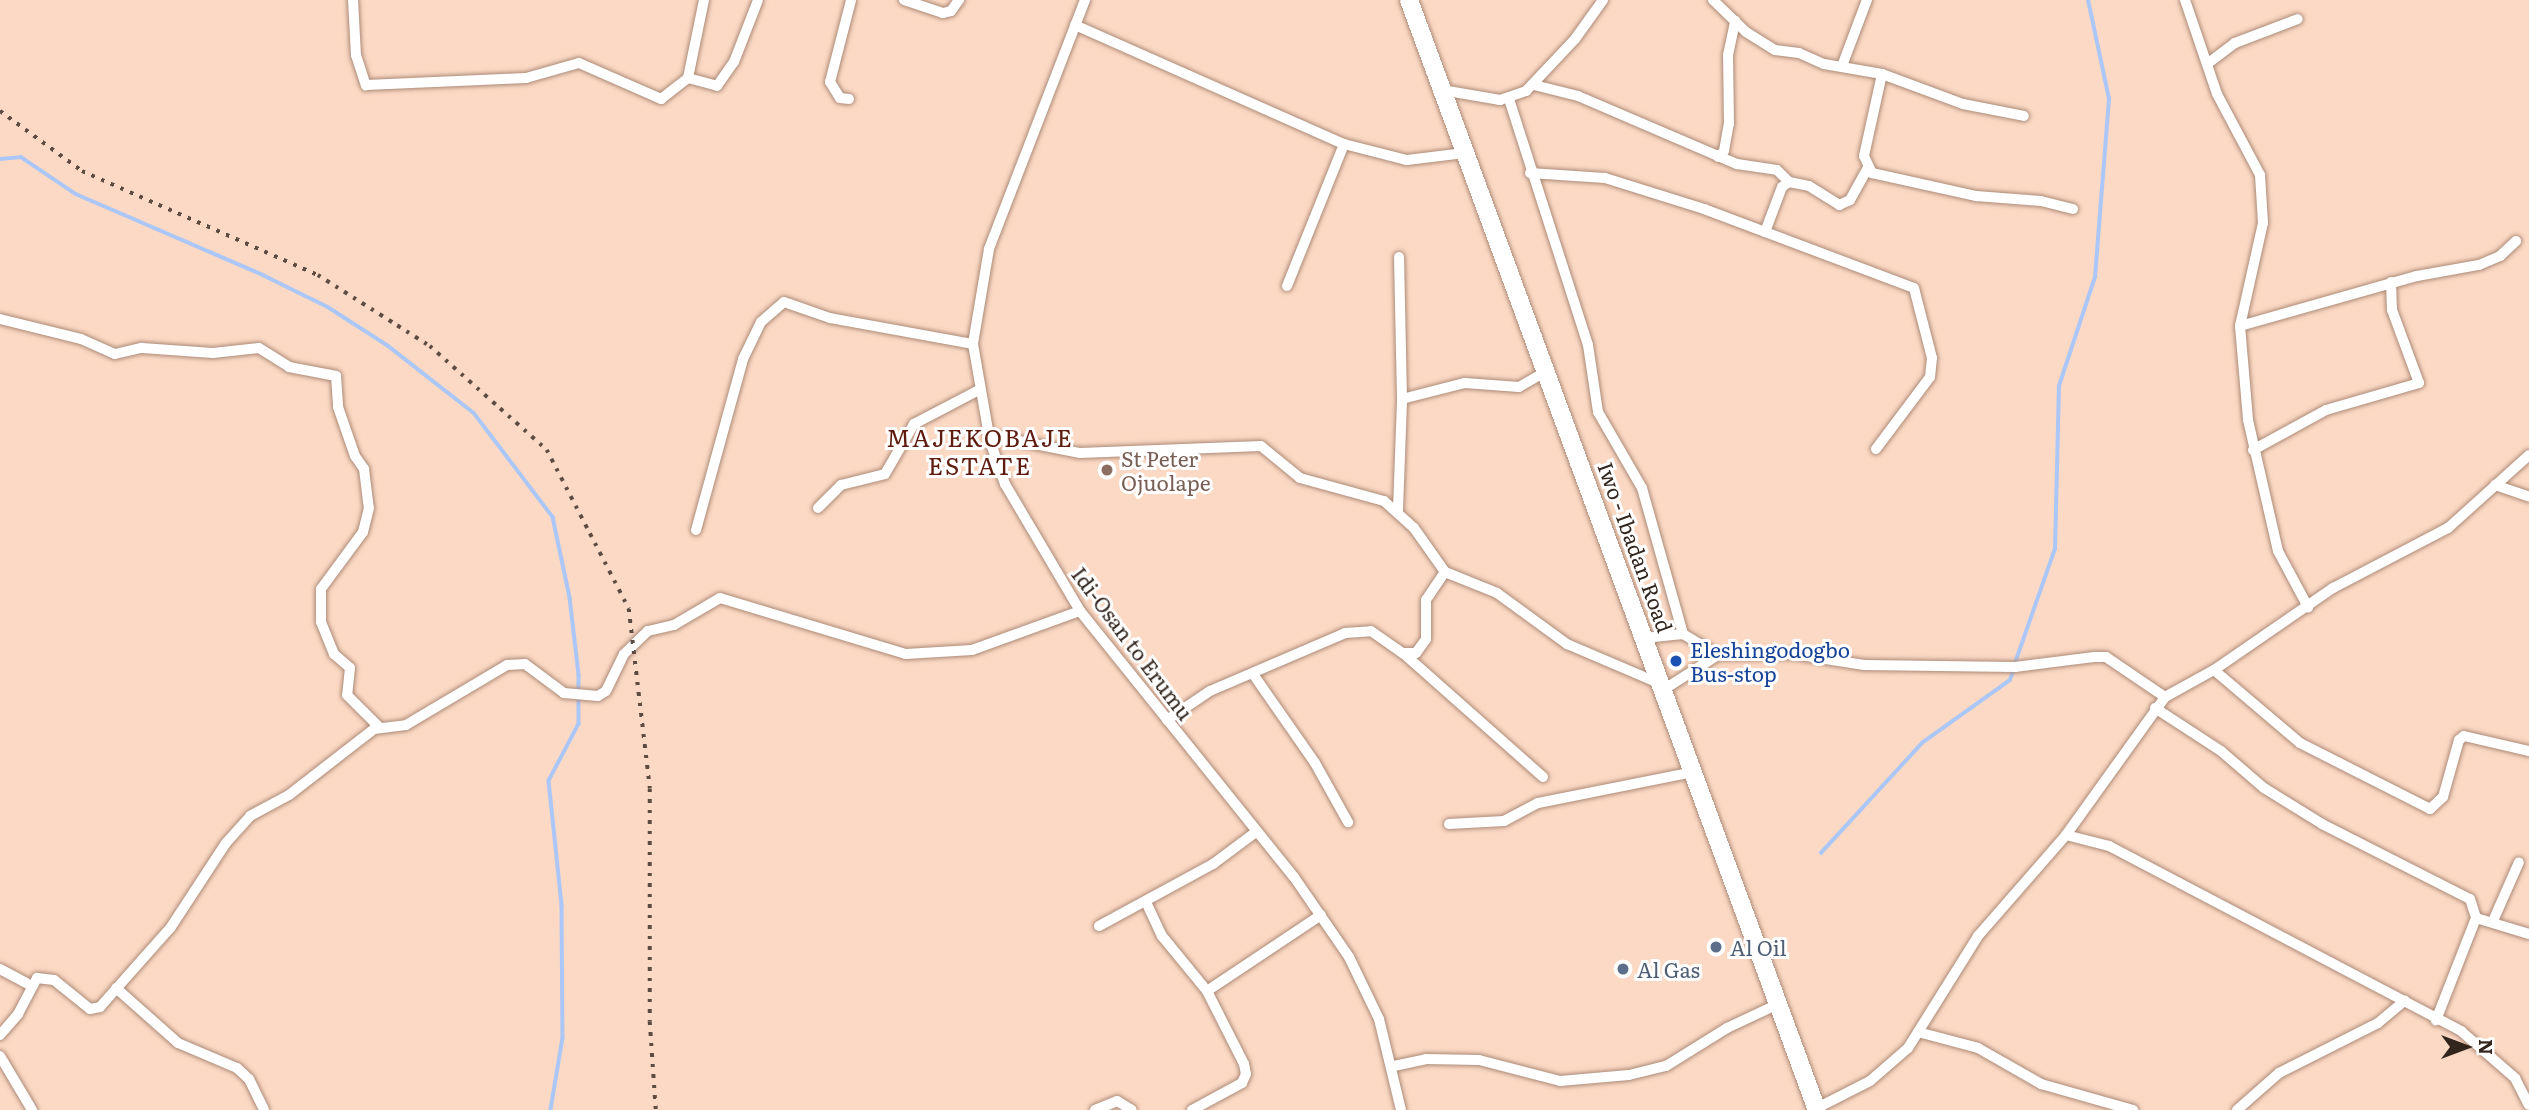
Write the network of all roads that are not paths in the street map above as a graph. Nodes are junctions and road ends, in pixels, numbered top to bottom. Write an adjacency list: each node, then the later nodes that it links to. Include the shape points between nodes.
1 (353, 0): 19 (street, via 355,55 366,85 526,78 579,63 661,99)
2 (704, 0): 19 (street)
3 (758, 0): 19 (street, via 734,62 717,86)
4 (851, 0): 22 (street, via 830,82 840,98)
5 (904, 0): 6 (street, via 943,13 951,11)
6 (958, 0)
7 (1085, 0): 15 (street, Idi-Osan to Erumu)
8 (1409, 0): 21 (main road, Iwo - Ibadan Road)
9 (1603, 0): 20 (street)
10 (1713, 0): 14 (street)
11 (1867, 0): 17 (street)
12 (2185, 0): 16 (street)
13 (2298, 19): 16 (street, via 2235,43)
14 (1735, 21): 17 (street, via 1775,50); 27 (street, via 1728,55 1730,113 1724,151)
15 (1075, 25): 25 (street); 39 (street, Idi-Osan to Erumu, via 989,249)
16 (2207, 64): 38 (street, via 2217,94 2255,163 2263,195 2258,257)
17 (1842, 66): 18 (street)
18 (1882, 74): 24 (street, via 1963,104); 28 (street, via 1864,156)
19 (688, 78)
20 (1534, 85): 23 (street); 27 (street, via 1578,96)
21 (1442, 90): 23 (street); 26 (main road, Iwo - Ibadan Road)
22 (849, 99)
23 (1509, 99): 29 (street)
24 (2024, 116)
25 (1344, 144): 26 (street, via 1407,160); 36 (street)
26 (1465, 153): 40 (main road, Iwo - Ibadan Road)
27 (1718, 157): 30 (street, via 1777,170)
28 (1868, 167): 30 (street, via 1845,205 1809,186); 31 (street, via 1881,177)
29 (1530, 173): 32 (street, via 1605,178); 55 (street, via 1588,345 1598,412 1642,488)
30 (1789, 183): 32 (street, via 1782,187)
31 (2073, 209)
32 (1765, 232): 44 (street, via 1917,292 1932,358 1930,377)
33 (2516, 241): 35 (street, via 2492,261)
34 (1399, 257): 42 (street)
35 (2390, 282): 38 (street); 45 (street, via 2392,310 2419,383 2326,410)
36 (1287, 286)
37 (0, 319): 65 (street, via 81,339 115,354 142,348 214,353 259,348 289,367 336,376 338,407 364,469 369,508 363,531 321,589 321,622 334,654 350,668 347,695)
38 (2241, 326): 45 (street)
39 (973, 344): 41 (street, Idi-Osan to Erumu); 51 (street, via 830,318 784,302 761,322 743,359)
40 (1548, 370): 42 (street, via 1519,387 1465,383); 56 (main road, Iwo - Ibadan Road)
41 (979, 390): 43 (street, Idi-Osan to Erumu); 49 (street, via 914,424 885,474 841,485)
42 (1402, 399): 50 (street)
43 (989, 435): 50 (street, via 1080,453 1261,446 1300,478 1384,501); 54 (street, Idi-Osan to Erumu, via 1005,484)
44 (1876, 449)
45 (2253, 450): 53 (street, via 2278,551)
46 (2529, 455): 47 (street)
47 (2495, 485): 48 (street); 53 (street, via 2448,528 2361,571)
48 (2529, 497)
49 (818, 508)
50 (1398, 510): 52 (street)
51 (696, 530)
52 (1445, 572): 57 (street, via 1426,600 1425,645 1416,653); 61 (street, via 1497,593 1567,644)
53 (2308, 607): 59 (street)
54 (1080, 611): 64 (street, Idi-Osan to Erumu); 65 (street, via 972,650 906,654 720,598 674,625 648,632 624,654 606,691 598,696 556,690 525,664 513,662 406,726)
55 (1683, 634): 56 (street); 58 (street)
56 (1644, 638): 61 (main road, Iwo - Ibadan Road)
57 (1403, 653): 60 (street, via 1378,634 1361,630 1294,652); 68 (street)
58 (1718, 655): 61 (street); 62 (street, via 1794,654 1864,665 2015,667 2106,657)
59 (2214, 670): 62 (street); 66 (street, via 2300,743 2430,809 2443,797 2459,740 2465,736)
60 (1253, 674): 64 (street, via 1210,691); 69 (street, via 1315,763)
61 (1662, 687): 67 (main road, Iwo - Ibadan Road)
62 (2165, 697): 63 (street)
63 (2155, 708): 72 (street); 76 (street, via 2221,751 2264,789 2322,824 2470,899)
64 (1167, 720): 71 (street, Idi-Osan to Erumu)
65 (379, 727): 82 (street, via 289,795 250,816 226,843 171,927)
66 (2529, 751)
67 (1693, 772): 70 (street, via 1538,803 1504,821); 85 (main road, Iwo - Ibadan Road)
68 (1544, 777)
69 (1348, 822)
70 (1449, 824)
71 (1256, 832): 74 (street, via 1229,854); 75 (street, Idi-Osan to Erumu)
72 (2066, 835): 84 (street, via 2109,846); 87 (street, via 1978,936)
73 (2519, 862): 77 (street)
74 (1146, 902): 78 (street); 83 (street, via 1163,936)
75 (1321, 915): 83 (street); 90 (street, Idi-Osan to Erumu, via 1349,957 1379,1019)
76 (2476, 918): 77 (street); 86 (street)
77 (2494, 921): 79 (street)
78 (1099, 926)
79 (2529, 934)
80 (0, 970): 81 (street)
81 (30, 985): 82 (street, via 45,976 79,1004 95,1009); 88 (street, via 18,1014)
82 (116, 988): 94 (street, via 178,1043 237,1068 249,1079)
83 (1207, 991): 97 (street, via 1247,1074 1242,1083)
84 (2405, 1000): 86 (street); 100 (street, via 2378,1023 2279,1073)
85 (1778, 1004): 90 (street, via 1727,1028 1666,1066 1629,1075 1560,1081 1479,1060 1426,1059); 92 (main road, Iwo - Ibadan Road)
86 (2436, 1020): 91 (street, via 2461,1031 2508,1072)
87 (1918, 1032): 92 (street, via 1891,1065); 99 (street, via 1978,1048 2041,1084)
88 (0, 1035)
89 (0, 1056): 93 (street)
90 (1394, 1066): 98 (street, Idi-Osan to Erumu)
91 (2529, 1105)
92 (1817, 1109)
93 (32, 1110)
94 (264, 1110)
95 (1095, 1110): 96 (street, via 1124,1101)
96 (1132, 1110)
97 (1192, 1110)
98 (1401, 1110)
99 (2133, 1110)
100 (2237, 1110)

